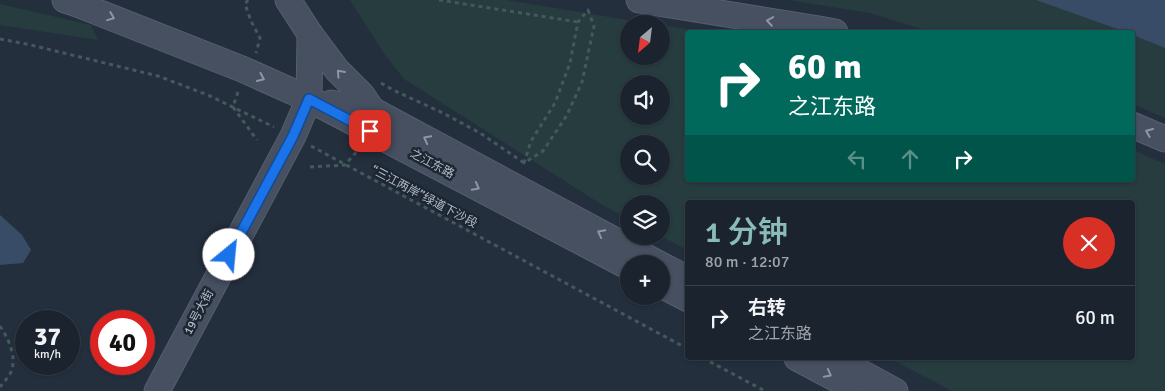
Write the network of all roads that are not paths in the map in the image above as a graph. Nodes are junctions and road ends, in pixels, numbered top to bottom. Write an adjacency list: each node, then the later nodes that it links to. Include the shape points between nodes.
1 (65, 0): 6 (main road, 之江东路, one-way to 6, via 242,69)
2 (288, 0): 5 (main road)
3 (639, 0): 4 (main road, one-way to 3)
4 (824, 30)
5 (310, 34): 6 (main road); 7 (main road, one-way to 5)
6 (309, 99): 7 (main road); 11 (main road, 之江东路, one-way to 11); 18 (main road, 19号大街, via 293,136)
7 (372, 110): 10 (main road, 之江东路, one-way to 7)
8 (1135, 127): 9 (main road, one-way to 8)
9 (1165, 139)
10 (643, 255)
11 (620, 263)
12 (670, 269): 13 (main road, 之江东路)
13 (685, 277)
14 (670, 290): 15 (main road)
15 (685, 297)
16 (800, 360): 19 (main road, one-way to 19)
17 (837, 360): 20 (main road)
18 (156, 391)
19 (859, 391)
20 (895, 391)

